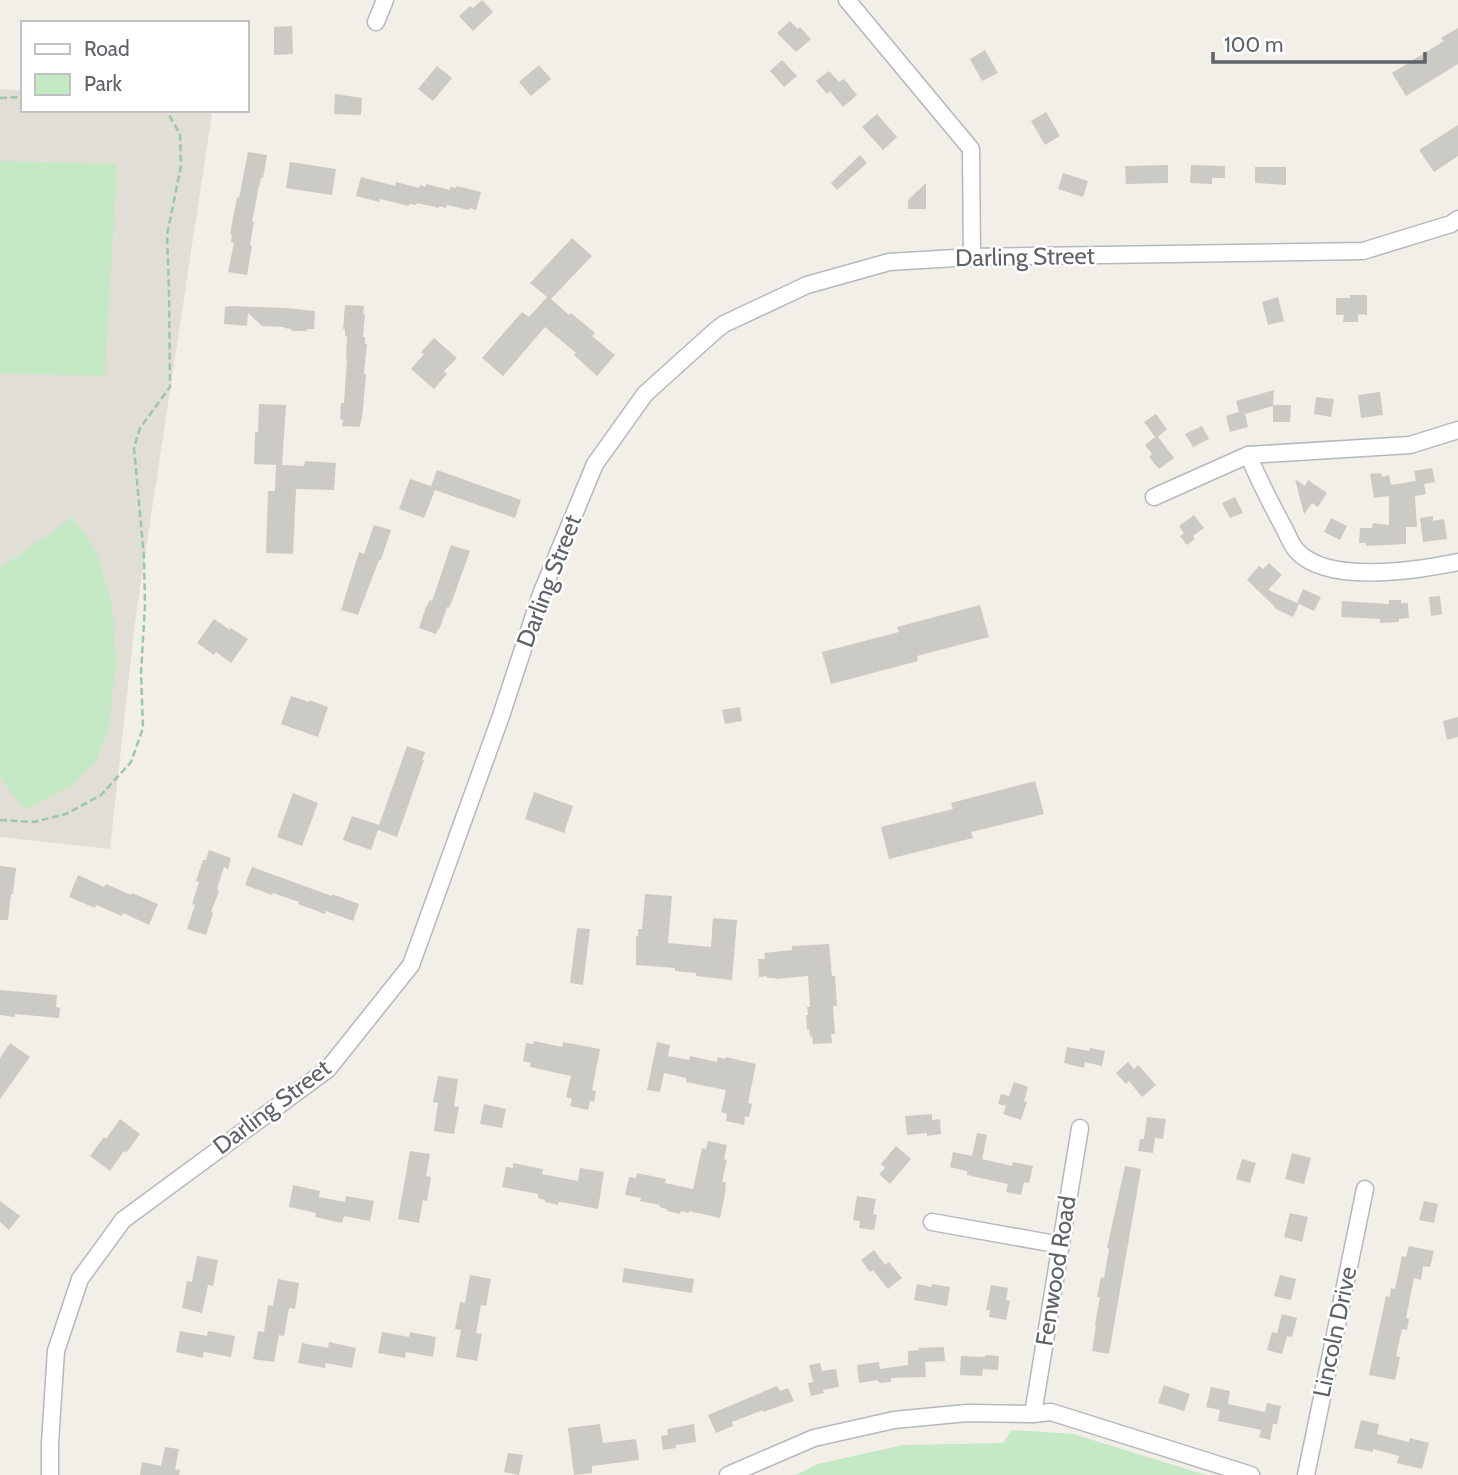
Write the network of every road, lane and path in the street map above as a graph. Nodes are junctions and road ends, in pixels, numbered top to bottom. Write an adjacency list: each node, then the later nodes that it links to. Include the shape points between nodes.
1 (385, 0): 3 (street)
2 (847, 0): 8 (street, via 971,149)
3 (376, 22)
4 (21, 97): 5 (path)
5 (0, 98)
6 (167, 112): 13 (path, via 180,134 181,166 167,235 170,387 140,428 134,448 145,558 144,728 131,762 101,795 66,814 33,822)
7 (1458, 219): 8 (street, Darling Street, via 1363,251)
8 (972, 257): 19 (street, Darling Street, via 889,262 807,285 724,324 645,394 595,464 541,594 411,964 328,1069 122,1220 80,1279 56,1351)
9 (1458, 430): 10 (street, via 1410,445)
10 (1248, 456): 11 (street); 12 (street, via 1296,550 1317,564 1348,572 1375,572)
11 (1154, 497)
12 (1458, 562)
13 (0, 820)
14 (1080, 1128): 17 (street, Fenwood Road)
15 (1365, 1189): 22 (street, Lincoln Drive)
16 (932, 1222): 17 (street)
17 (1060, 1245): 18 (street, Fenwood Road)
18 (1033, 1414): 20 (street, via 967,1413 894,1420 814,1438); 21 (street, via 1051,1412)
19 (50, 1475)
20 (729, 1475)
21 (1251, 1475)
22 (1306, 1475)

